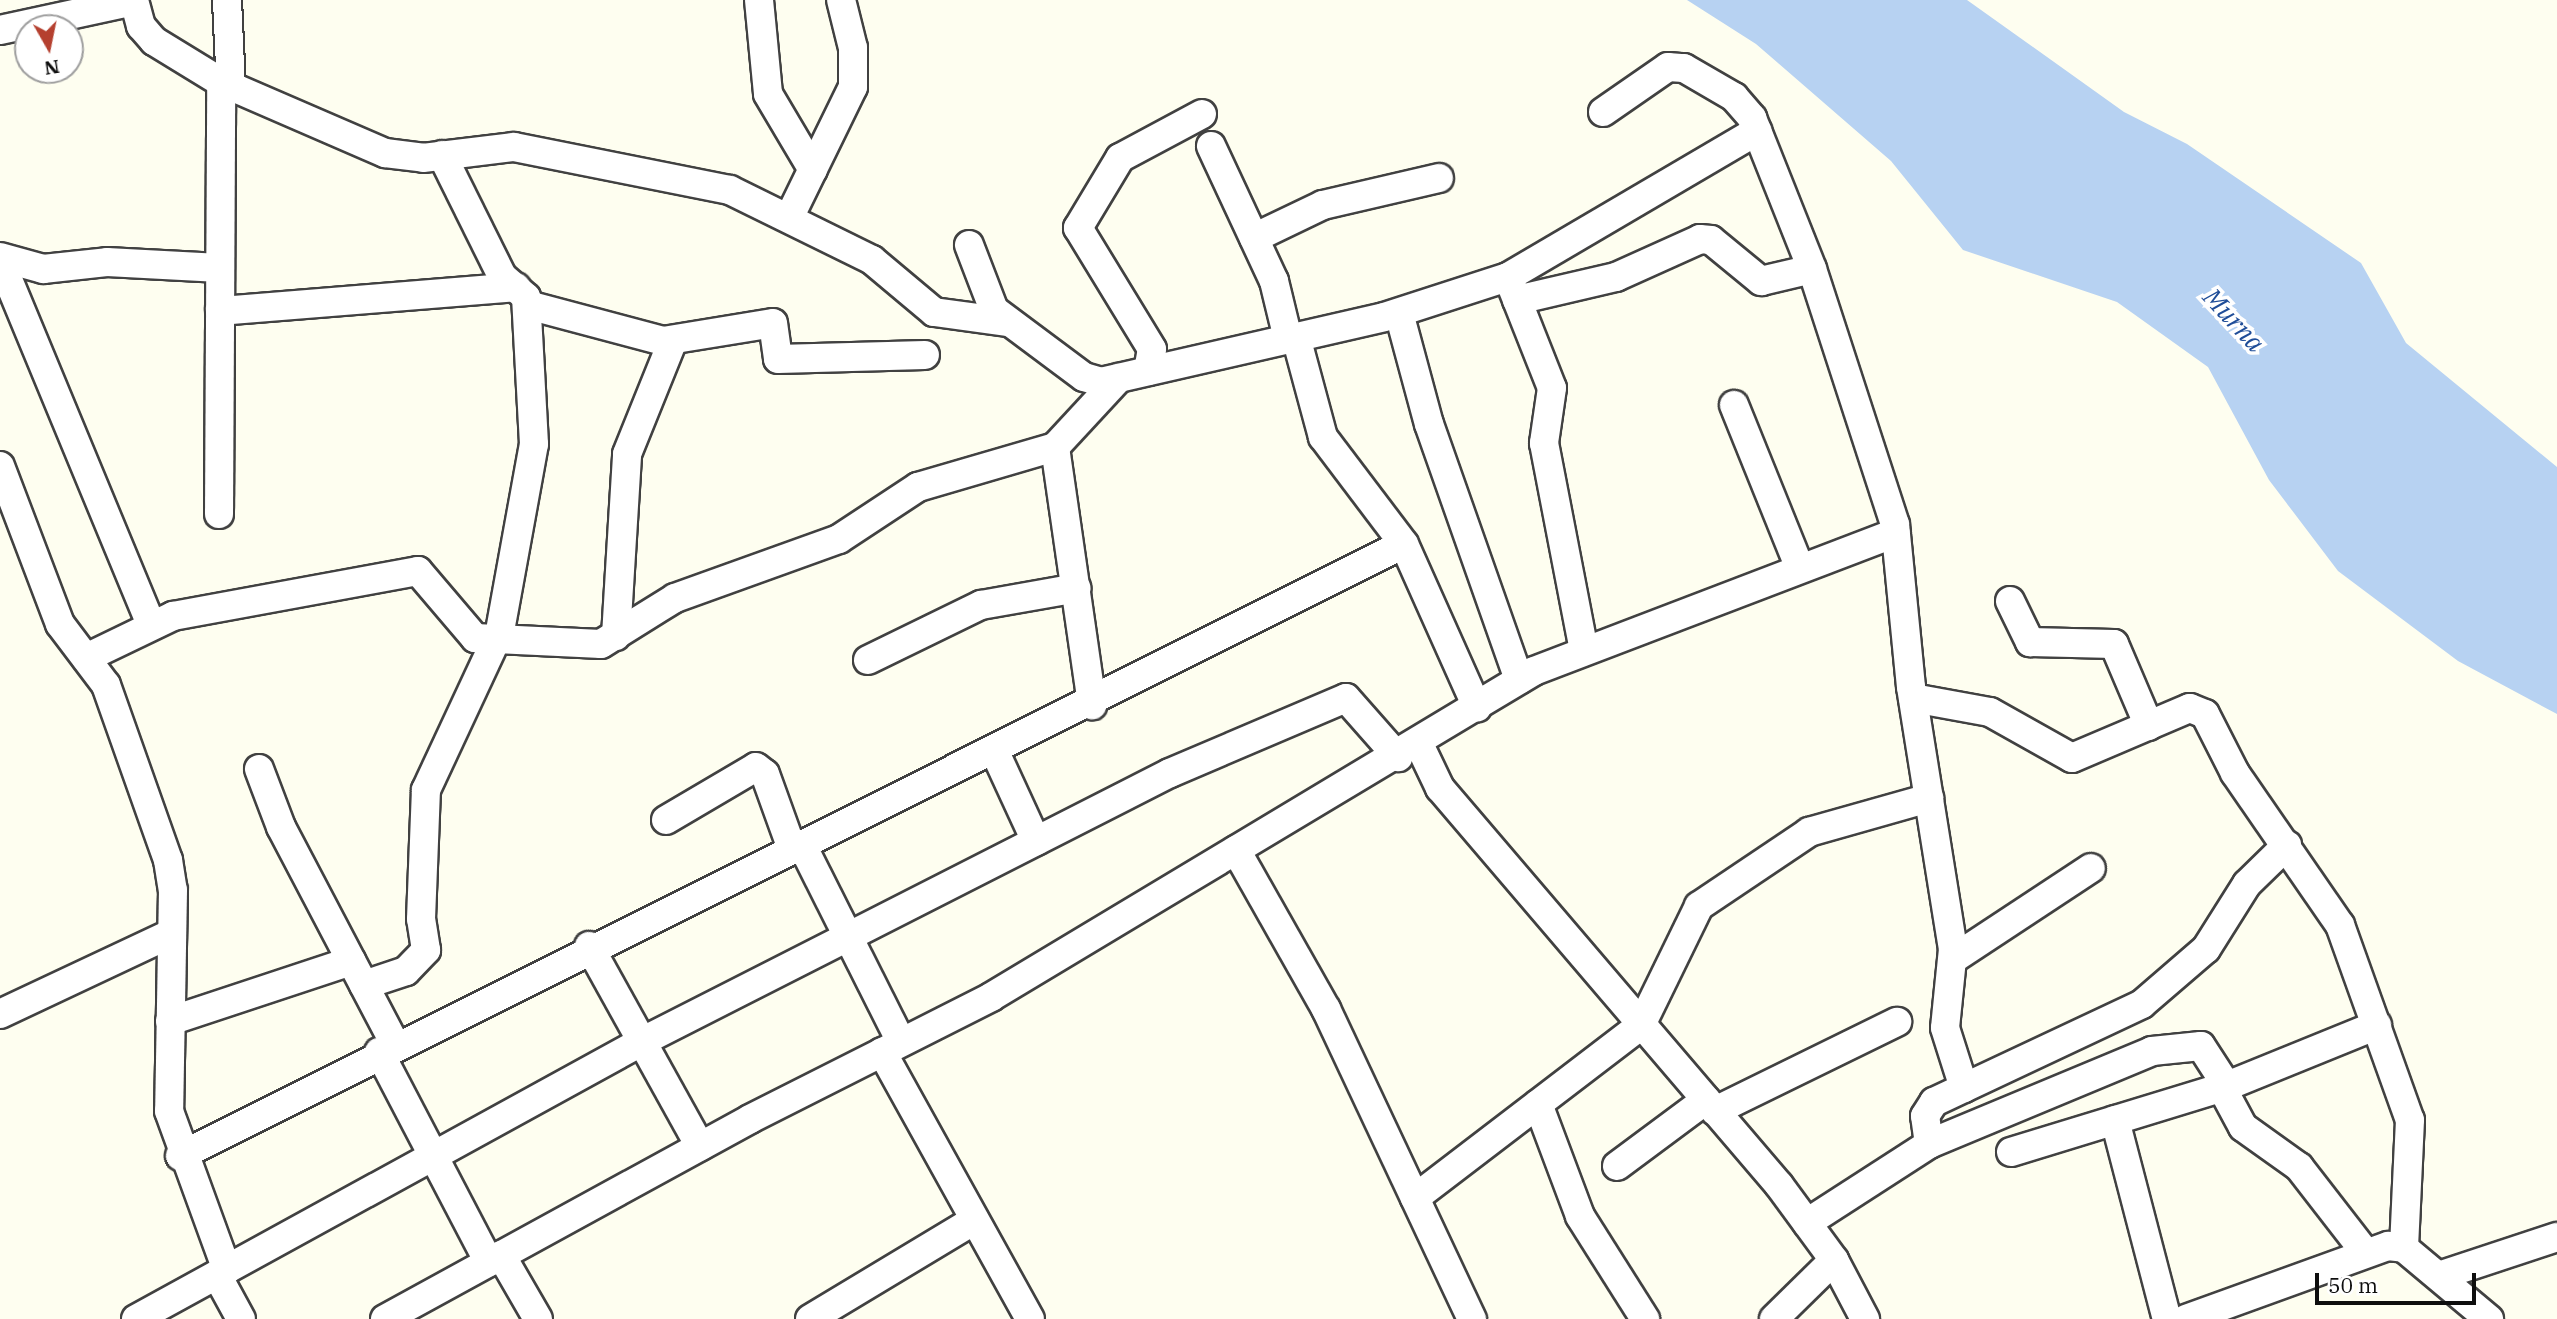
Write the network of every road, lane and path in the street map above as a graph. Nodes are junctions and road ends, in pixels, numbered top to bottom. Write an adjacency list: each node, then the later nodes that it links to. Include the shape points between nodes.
1 (134, 0): 5 (street); 7 (street, via 154,41)
2 (226, 0): 7 (street)
3 (759, 0): 13 (street, via 768,94)
4 (841, 0): 13 (street, via 853,48 853,87)
5 (65, 7): 6 (street)
6 (0, 30)
7 (226, 85): 12 (street, via 386,153); 19 (street)
8 (1603, 112): 10 (street, via 1658,69 1675,66 1734,97)
9 (1202, 114): 29 (street, via 1120,158 1078,228 1152,349)
10 (1757, 131): 20 (street); 21 (street)
11 (1211, 146): 16 (street)
12 (442, 155): 15 (street, via 514,147 730,190); 22 (street, via 502,276)
13 (813, 170): 15 (street)
14 (1439, 178): 16 (street, via 1323,205)
15 (789, 218): 25 (street, via 872,260 934,312)
16 (1254, 238): 26 (street, via 1278,290)
17 (969, 245): 25 (street, via 988,301)
18 (0, 259): 19 (street, via 43,269 107,262); 40 (street)
19 (220, 268): 23 (street)
20 (1812, 269): 21 (street, via 1761,281 1711,240 1700,239 1616,277); 35 (street)
21 (1513, 288): 24 (street); 43 (street, via 1552,388 1544,443)
22 (522, 296): 23 (street); 27 (street); 42 (street, via 534,444)
23 (220, 311): 34 (street)
24 (1399, 313): 26 (street); 46 (street, via 1429,424)
25 (1008, 322): 30 (street, via 1084,377)
26 (1292, 338): 29 (street); 36 (street, via 1323,437)
27 (673, 340): 28 (street, via 773,323 778,359); 41 (street, via 627,454)
28 (925, 355)
29 (1148, 371): 30 (street)
30 (1119, 378): 32 (street)
31 (1734, 405): 37 (street)
32 (1055, 447): 38 (street); 41 (street, via 918,487 839,539 683,595)
33 (0, 466): 44 (street, via 60,625)
34 (219, 514)
35 (1896, 533): 37 (street); 47 (street)
36 (1404, 544): 48 (street); 49 (street)
37 (1800, 568): 43 (street)
38 (1077, 588): 45 (street, via 988,603); 48 (street)
39 (2010, 601): 50 (street, via 2030,642 2114,644)
40 (151, 625): 42 (street, via 173,615 418,570 475,639); 44 (street)
41 (616, 636): 42 (street, via 592,646)
42 (494, 643): 65 (street, via 426,790 425,950 407,971)
43 (1584, 652): 46 (street)
44 (86, 658): 61 (street, via 106,685 168,860)
45 (868, 660)
46 (1519, 680): 49 (street)
47 (1913, 698): 50 (street, via 1990,712 2072,758); 54 (street)
48 (1092, 705): 52 (street)
49 (1477, 707): 51 (street)
50 (2149, 726): 57 (street, via 2201,709 2235,773)
51 (1409, 750): 56 (street, via 1346,698 1170,773); 59 (street); 69 (street)
52 (995, 752): 56 (street); 58 (street)
53 (259, 769): 65 (street, via 281,827)
54 (1928, 798): 64 (street); 69 (street, via 1809,832 1699,906)
55 (666, 820): 58 (street, via 756,767 765,774)
56 (1036, 841): 62 (street)
57 (2287, 845): 70 (street, via 2334,911); 75 (street, via 2247,884 2206,949 2142,1004)
58 (797, 847): 62 (street); 63 (street)
59 (1236, 850): 72 (street, via 991,997); 85 (street, via 1326,1009)
60 (2091, 868): 64 (street)
61 (172, 933): 66 (street); 67 (street)
62 (850, 940): 71 (street); 72 (street)
63 (589, 946): 71 (street); 73 (street)
64 (1953, 959): 75 (street, via 1945,1027)
65 (358, 973): 67 (street); 73 (street)
66 (0, 1014)
67 (170, 1021): 82 (street, via 169,1111)
68 (1897, 1022): 77 (street)
69 (1641, 1025): 76 (street); 77 (street)
70 (2377, 1025): 74 (street); 89 (street, via 2410,1120)
71 (643, 1041): 80 (street); 83 (street)
72 (891, 1047): 80 (street); 86 (street)
73 (387, 1048): 82 (street); 83 (street)
74 (2224, 1087): 78 (street); 79 (street, via 2201,1046 2162,1048); 90 (street, via 2243,1128 2299,1167)
75 (1964, 1088): 79 (street, via 1926,1111)
76 (1538, 1104): 85 (street); 102 (street, via 1580,1216)
77 (1711, 1106): 84 (street); 87 (street)
78 (2115, 1120): 81 (street); 105 (street)
79 (1929, 1144): 87 (street)
80 (700, 1146): 91 (street)
81 (2011, 1152)
82 (180, 1156): 93 (street)
83 (435, 1158): 91 (street); 93 (street)
84 (1617, 1166)
85 (1415, 1198): 101 (street)
86 (975, 1220): 99 (street); 100 (street)
87 (1807, 1223): 92 (street)
88 (2557, 1237): 94 (street)
89 (2404, 1248): 90 (street); 94 (street)
90 (2365, 1252): 106 (street)
91 (495, 1258): 97 (street); 98 (street)
92 (1834, 1260): 103 (street); 104 (street)
93 (222, 1272): 95 (street); 96 (street)
94 (2442, 1275): 107 (street)
95 (136, 1319)
96 (241, 1319)
97 (385, 1319)
98 (538, 1319)
99 (810, 1319)
100 (1030, 1319)
101 (1472, 1319)
102 (1646, 1319)
103 (1774, 1319)
104 (1865, 1319)
105 (2167, 1319)
106 (2186, 1319)
107 (2489, 1319)

